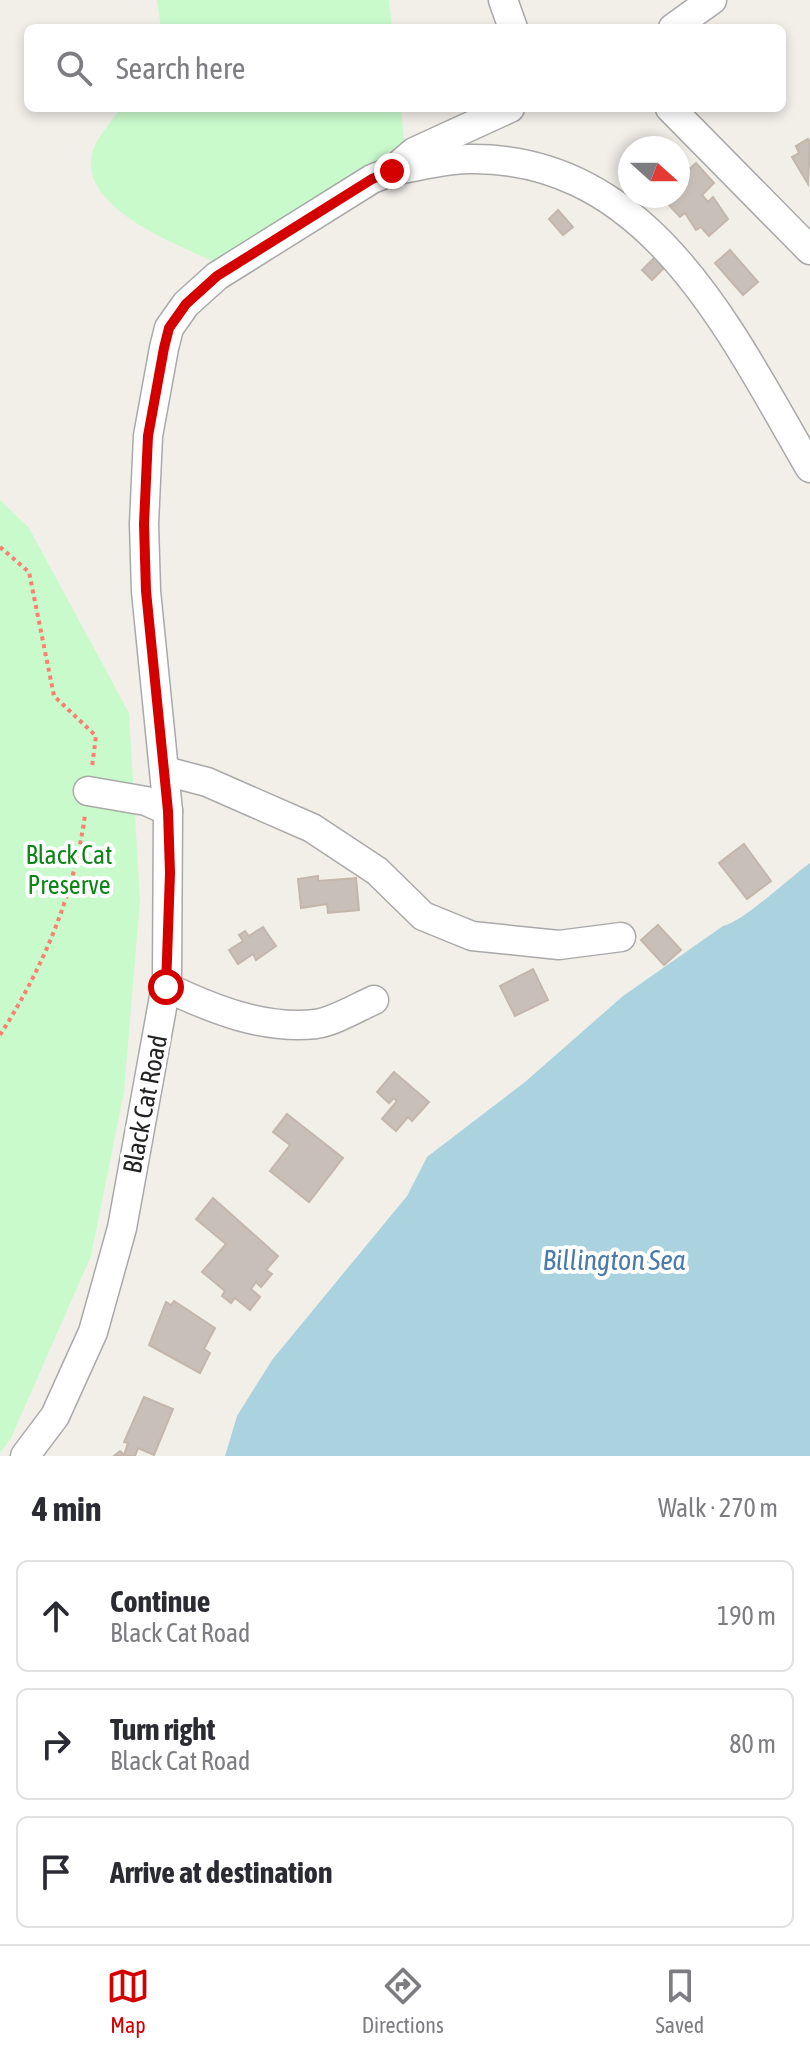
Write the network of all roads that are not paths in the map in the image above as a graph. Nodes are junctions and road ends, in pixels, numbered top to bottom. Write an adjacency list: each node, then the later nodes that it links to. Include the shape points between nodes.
1 (503, 0): 3 (street)
2 (712, 0): 4 (street)
3 (512, 24)
4 (679, 24)
5 (501, 112): 7 (street, Black Cat Road, via 414,152)
6 (674, 112): 8 (street)
7 (392, 171): 9 (street, via 468,159 529,165 575,182 621,208 661,240 694,278); 10 (street, Black Cat Road, via 217,276 169,328 148,436 144,524)
8 (810, 250)
9 (810, 468)
10 (165, 771): 12 (street, Black Cat Road); 13 (street, via 207,782 312,828 377,871 423,916 472,936 559,945)
11 (88, 791): 12 (street, via 146,801)
12 (168, 811): 14 (street, Black Cat Road)
13 (621, 937)
14 (166, 987): 15 (street, via 202,1004 275,1023 318,1024); 16 (street, Black Cat Road, via 122,1228 93,1332 55,1416)
15 (374, 1000)
16 (25, 1456)

